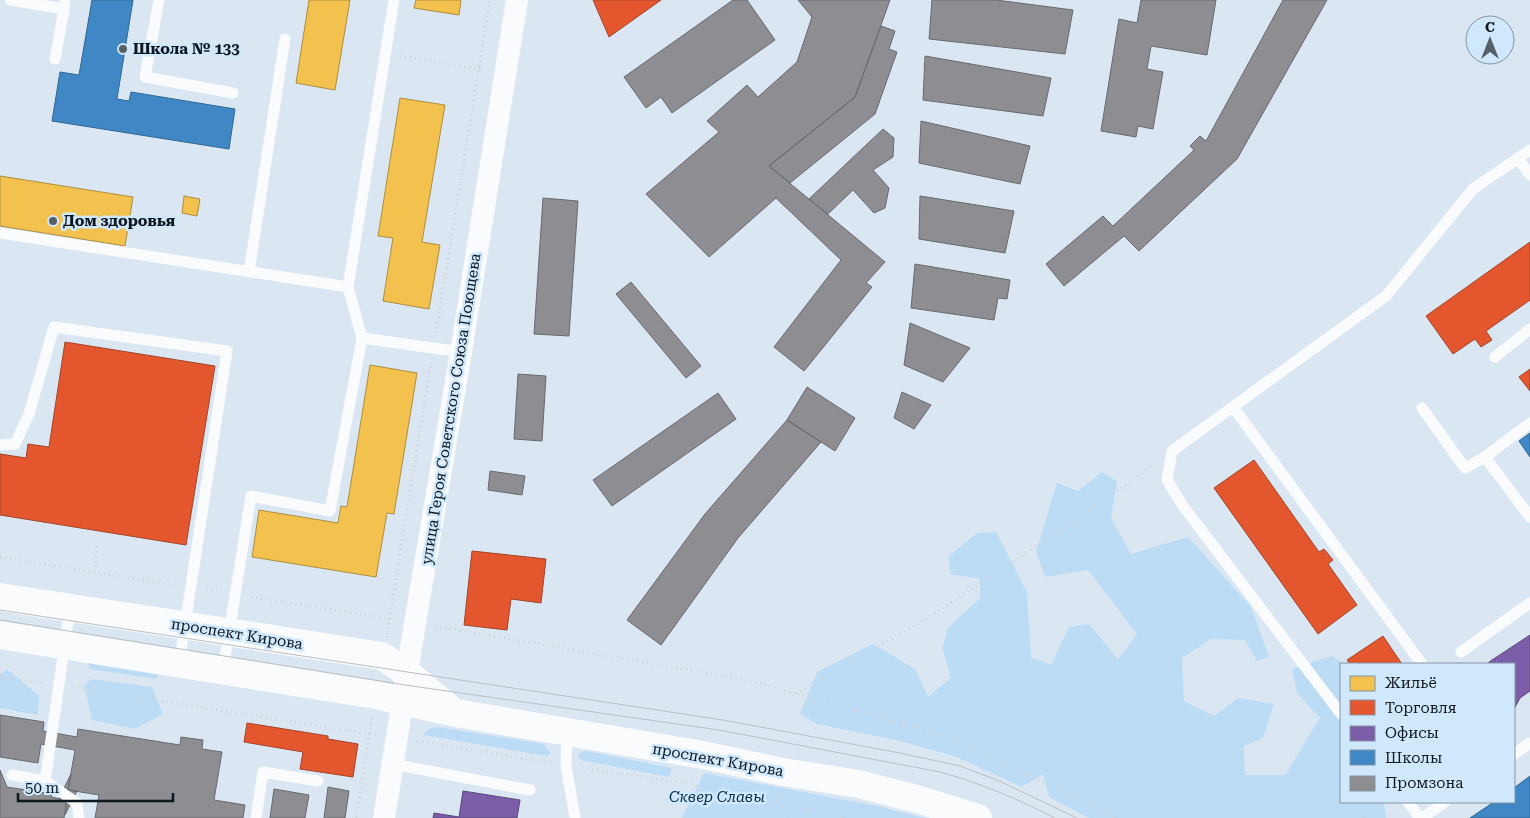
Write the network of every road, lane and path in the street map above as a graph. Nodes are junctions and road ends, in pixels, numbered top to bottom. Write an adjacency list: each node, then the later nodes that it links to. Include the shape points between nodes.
1 (10, 0): 6 (lane)
2 (159, 0): 12 (lane, via 145,77)
3 (394, 0): 8 (lane)
4 (490, 0): 10 (path)
5 (517, 0): 11 (street, улица Героя Советского Союза Поющева)
6 (64, 4): 9 (lane)
7 (285, 39): 17 (lane)
8 (385, 53): 10 (path); 18 (lane)
9 (55, 59)
10 (479, 69): 11 (path); 21 (path)
11 (505, 73): 22 (street, улица Героя Советского Союза Поющева)
12 (233, 93)
13 (1530, 150): 14 (lane)
14 (1518, 158): 15 (lane); 24 (lane, via 1473,189 1386,296)
15 (1530, 175)
16 (0, 233): 17 (lane)
17 (249, 272): 18 (lane)
18 (348, 287): 20 (lane)
19 (1530, 329): 23 (lane)
20 (362, 338): 21 (lane); 38 (lane, via 330,511 251,496)
21 (434, 348): 22 (lane); 40 (path)
22 (461, 352): 46 (street, улица Героя Советского Союза Поющева)
23 (1495, 357)
24 (1233, 407): 28 (lane); 43 (lane)
25 (1422, 408): 29 (lane, via 1465,468)
26 (1530, 423): 29 (lane)
27 (0, 445): 37 (lane, via 15,444 29,414 54,327 227,351)
28 (1172, 452): 49 (path, via 1059,532 932,615); 53 (lane, via 1168,480 1183,506)
29 (1485, 457): 30 (lane)
30 (1530, 518)
31 (98, 542): 32 (path)
32 (94, 572)
33 (0, 597): 35 (street, проспект Кирова)
34 (1530, 603): 42 (lane)
35 (70, 608): 37 (street, проспект Кирова); 41 (lane)
36 (430, 625): 49 (path, via 748,680)
37 (185, 626): 38 (street, проспект Кирова); 44 (lane)
38 (229, 632): 45 (lane); 46 (street, проспект Кирова, via 382,656)
39 (0, 635): 41 (street, проспект Кирова)
40 (386, 639)
41 (65, 645): 44 (street, проспект Кирова); 48 (lane)
42 (1461, 652)
43 (1421, 663)
44 (179, 664): 45 (street, проспект Кирова)
45 (223, 670): 50 (street, проспект Кирова)
46 (407, 673): 50 (street, улица Героя Советского Союза Поющева); 52 (street, проспект Кирова)
47 (0, 677): 48 (path)
48 (59, 685): 54 (path); 63 (lane)
49 (796, 694): 78 (path, via 935,733)
50 (402, 700): 52 (street, проспект Кирова); 60 (street, улица Героя Советского Союза Поющева)
51 (372, 712): 54 (path)
52 (456, 713): 55 (street, проспект Кирова)
53 (1340, 713)
54 (369, 733): 56 (path); 72 (path)
55 (567, 733): 61 (lane); 77 (street, проспект Кирова, via 859,784)
56 (377, 735)
57 (408, 740): 61 (path)
58 (1530, 743): 59 (lane)
59 (1515, 753)
60 (392, 764): 65 (lane); 73 (street, улица Героя Советского Союза Поющева)
61 (566, 765): 66 (path, via 687,783); 74 (lane)
62 (12, 775): 63 (lane)
63 (45, 781): 70 (lane, via 77,803)
64 (318, 781): 71 (lane, via 264,772)
65 (530, 790)
66 (778, 803): 75 (path); 76 (path)
67 (1380, 803): 79 (path)
68 (1409, 803): 80 (lane)
69 (1444, 803): 80 (lane)
70 (79, 818)
71 (256, 818)
72 (356, 818)
73 (384, 818)
74 (575, 818)
75 (789, 818)
76 (847, 818)
77 (978, 818)
78 (1118, 818)
79 (1363, 818)
80 (1421, 818)

